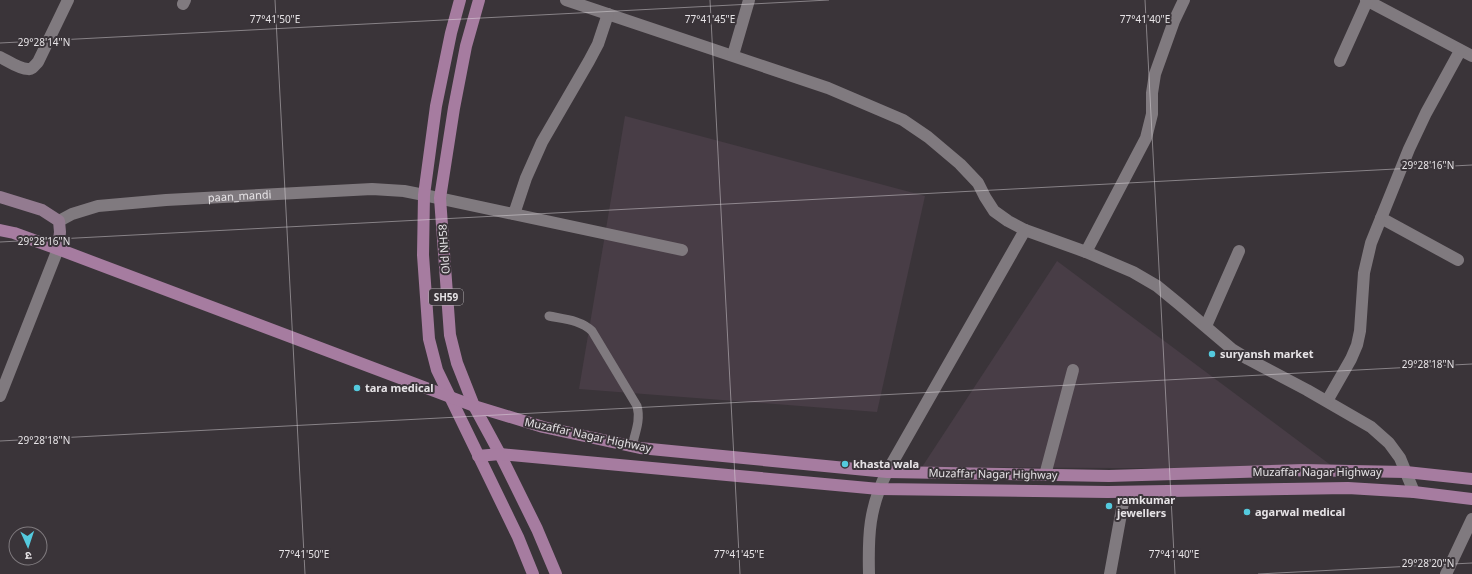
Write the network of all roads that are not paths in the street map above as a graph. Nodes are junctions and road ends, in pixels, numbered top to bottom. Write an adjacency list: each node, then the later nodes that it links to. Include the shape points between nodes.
1 (68, 0): 12 (street, via 33,68 22,68)
2 (460, 0): 14 (main road, Old NH58 / SH59, via 450,33 436,106)
3 (478, 0): 16 (main road, Old NH58 / SH59, via 454,108)
4 (566, 0): 8 (street)
5 (749, 0): 10 (street)
6 (1184, 0): 25 (street, via 1155,74 1152,114 1146,138)
7 (1366, 0): 9 (street); 13 (street)
8 (608, 14): 10 (street); 17 (street, via 598,44 542,142)
9 (1460, 51): 11 (street); 18 (street, via 1421,125)
10 (733, 55): 21 (street, via 828,88 903,120 960,164 978,183 994,211)
11 (1472, 56)
12 (0, 57)
13 (1340, 61)
14 (424, 195): 16 (street, paan_mandi); 19 (street, paan_mandi, via 372,189 166,200 98,206); 31 (main road, Old NH58 / SH59, via 423,256 429,339 437,370)
15 (0, 198): 19 (street, via 42,210)
16 (440, 198): 17 (street, paan_mandi); 33 (main road, Old NH58 / SH59, via 450,335 457,363)
17 (514, 214): 23 (street, paan_mandi)
18 (1381, 218): 26 (street); 32 (street, via 1371,243 1364,273 1357,345)
19 (59, 221): 22 (street)
20 (0, 230): 22 (main road, Muzaffar Nagar Highway, via 14,232)
21 (1025, 230): 25 (street); 37 (street)
22 (58, 248): 30 (street); 31 (main road, Muzaffar Nagar Highway)
23 (682, 250)
24 (1239, 251): 28 (street)
25 (1086, 252): 28 (street, via 1133,272 1157,286)
26 (1458, 260)
27 (549, 316): 34 (lane, via 580,323 592,331 637,406 638,422)
28 (1206, 326): 32 (street, via 1233,350)
29 (1073, 370): 39 (street)
30 (0, 396)
31 (450, 398): 33 (main road, Muzaffar Nagar Highway); 36 (main road, Old NH58 / SH59)
32 (1327, 401): 38 (street, via 1371,427 1389,443)
33 (474, 406): 34 (main road, Muzaffar Nagar Highway, via 542,427); 35 (main road, Old NH58 / SH59)
34 (632, 446): 37 (main road, Muzaffar Nagar Highway)
35 (500, 454): 36 (main road, Muzaffar Nagar Highway); 41 (main road, Muzaffar Nagar Highway); 47 (main road, Old NH58 / SH59)
36 (478, 456): 46 (main road, Old NH58 / SH59, via 518,537)
37 (887, 472): 39 (main road, Muzaffar Nagar Highway); 41 (street)
38 (1406, 472): 39 (main road, Muzaffar Nagar Highway, via 1304,470 1109,476); 40 (main road, Muzaffar Nagar Highway); 43 (street)
39 (1045, 475)
40 (1472, 479)
41 (879, 489): 42 (main road, Muzaffar Nagar Highway); 48 (street, via 869,534)
42 (1125, 492): 43 (main road, Muzaffar Nagar Highway, via 1348,488); 49 (street)
43 (1414, 492): 44 (main road, Muzaffar Nagar Highway)
44 (1472, 499)
45 (1472, 519): 50 (street)
46 (533, 574)
47 (556, 574)
48 (869, 574)
49 (1110, 574)
50 (1446, 574)

